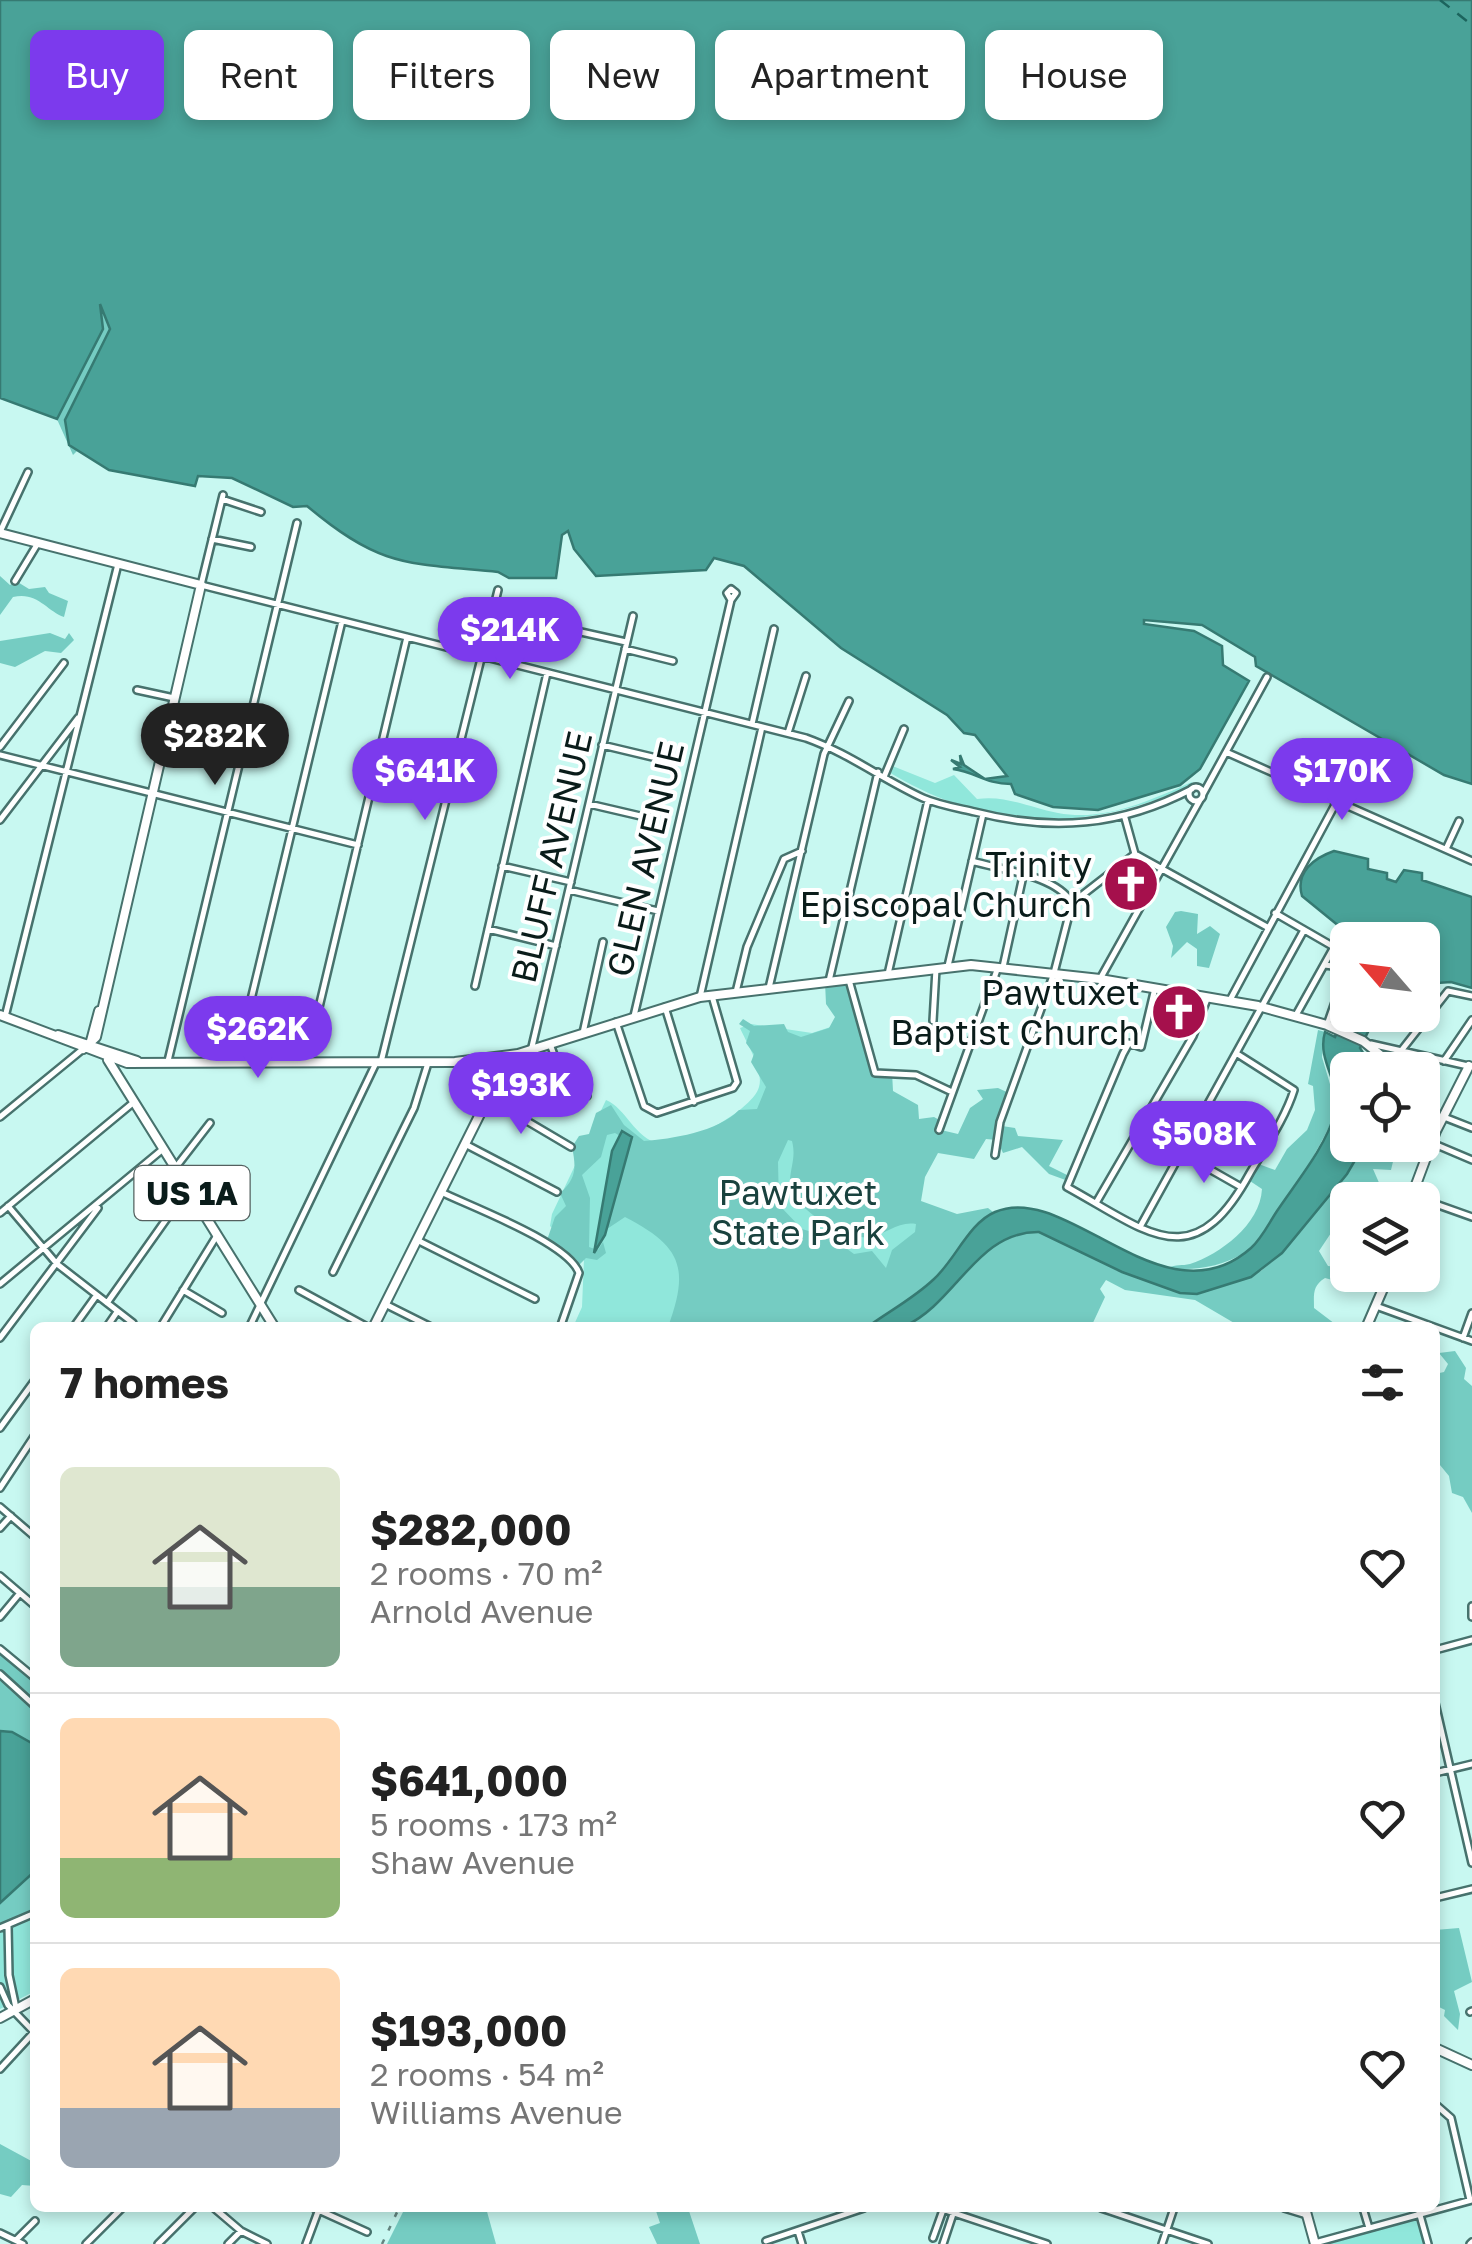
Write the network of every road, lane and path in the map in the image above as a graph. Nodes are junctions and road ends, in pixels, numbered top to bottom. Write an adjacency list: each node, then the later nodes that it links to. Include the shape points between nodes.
1 (28, 472): 4 (street)
2 (261, 512): 5 (street, via 223,497)
3 (297, 523): 13 (street)
4 (0, 533): 6 (main road)
5 (212, 539): 7 (street); 10 (street)
6 (38, 543): 8 (main road); 9 (street)
7 (251, 547)
8 (118, 564): 10 (main road); 31 (street)
9 (15, 581)
10 (201, 585): 13 (street); 28 (main road)
11 (498, 590): 20 (street)
12 (730, 600): 30 (street, GLEN AVENUE)
13 (278, 604): 15 (street); 52 (street)
14 (632, 616): 19 (street, BLUFF AVENUE)
15 (342, 621): 18 (street); 58 (street)
16 (774, 630): 32 (street)
17 (581, 632): 19 (street)
18 (407, 637): 20 (street); 59 (street)
19 (626, 646): 21 (street); 27 (street, BLUFF AVENUE)
20 (482, 657): 23 (street); 122 (street)
21 (673, 661)
22 (64, 663): 38 (street)
23 (547, 673): 27 (street); 65 (street)
24 (806, 676): 35 (street)
25 (1267, 677): 39 (street)
26 (137, 690): 28 (street)
27 (615, 690): 30 (street); 36 (street, BLUFF AVENUE)
28 (174, 698): 46 (main road)
29 (849, 702): 37 (street)
30 (704, 712): 32 (street); 71 (street, GLEN AVENUE)
31 (80, 715): 41 (street); 42 (street)
32 (752, 724): 33 (street)
33 (762, 727): 35 (street); 94 (street)
34 (904, 729): 44 (street)
35 (788, 733): 37 (street)
36 (602, 745): 40 (street); 51 (street, BLUFF AVENUE)
37 (828, 746): 44 (street); 61 (street)
38 (0, 751): 41 (street)
39 (1226, 752): 43 (street); 50 (street)
40 (665, 760)
41 (42, 765): 42 (street); 56 (street)
42 (66, 771): 46 (street); 98 (street)
43 (1214, 772): 45 (street); 48 (street)
44 (881, 774): 49 (street); 86 (street)
45 (1194, 788): 47 (street); 48 (street); 48 (street)
46 (151, 793): 52 (street); 108 (main road)
47 (1177, 798): 48 (street); 55 (street)
48 (1196, 798): 66 (street)
49 (928, 800): 53 (street); 82 (street)
50 (1337, 802): 60 (street); 72 (street)
51 (589, 804): 54 (street); 68 (street, BLUFF AVENUE)
52 (228, 812): 58 (street); 118 (street)
53 (983, 814): 55 (street, via 1066,825); 64 (street)
54 (650, 818)
55 (1125, 818): 62 (street)
56 (0, 820)
57 (1460, 822): 60 (street)
58 (292, 828): 59 (street); 119 (street)
59 (358, 845): 120 (street)
60 (1446, 849): 63 (street)
61 (802, 851): 88 (street); 90 (street, via 784,859)
62 (1135, 854): 66 (street); 70 (street)
63 (1472, 860)
64 (972, 861): 67 (street); 79 (street)
65 (502, 866): 68 (street); 74 (street)
66 (1161, 867): 73 (street); 84 (street)
67 (1024, 876): 70 (street, via 1060,889); 80 (street)
68 (570, 882): 69 (street, BLUFF AVENUE)
69 (568, 890): 71 (street); 77 (street, BLUFF AVENUE)
70 (1072, 904): 83 (street)
71 (658, 911): 99 (street, GLEN AVENUE)
72 (1274, 913): 73 (street); 75 (street)
73 (1267, 927): 95 (street)
74 (488, 929): 77 (street); 87 (street)
75 (1304, 930): 78 (street, via 1334,948); 97 (street)
76 (603, 942): 105 (street)
77 (556, 946): 109 (street, BLUFF AVENUE)
78 (1325, 965): 100 (street); 104 (street, via 1347,968)
79 (948, 966): 80 (main road); 81 (main road)
80 (1000, 967): 83 (main road); 124 (street)
81 (936, 968): 82 (main road); 102 (street)
82 (888, 974): 85 (main road)
83 (1054, 974): 84 (main road); 142 (street)
84 (1100, 979): 89 (main road)
85 (849, 980): 86 (main road); 124 (street, via 874,1072 916,1076)
86 (830, 981): 88 (main road)
87 (474, 986)
88 (769, 988): 90 (main road)
89 (1154, 988): 92 (main road); 150 (street, via 1141,1047 1129,1043 1123,1054 1066,1187)
90 (736, 992): 91 (main road)
91 (712, 996): 94 (main road); 128 (street, via 738,1082)
92 (1208, 996): 95 (main road); 150 (street, via 1193,1036)
93 (1472, 996): 111 (street, via 1448,991)
94 (700, 997): 96 (main road)
95 (1230, 1000): 97 (main road)
96 (665, 1007): 99 (main road); 128 (street)
97 (1264, 1008): 100 (main road); 112 (street)
98 (3, 1016): 108 (main road)
99 (634, 1016): 103 (main road)
100 (1296, 1016): 104 (main road)
101 (1472, 1020): 116 (street)
102 (933, 1021)
103 (616, 1022): 105 (main road); 128 (street, via 647,1110)
104 (1328, 1025): 106 (main road)
105 (583, 1033): 107 (main road)
106 (1360, 1039): 110 (main road); 111 (street)
107 (550, 1044): 109 (main road); 125 (street, via 563,1078)
108 (88, 1045): 114 (main road); 117 (main road); 130 (street)
109 (531, 1050): 113 (main road)
110 (1377, 1052)
111 (1401, 1052)
112 (1239, 1055): 129 (street); 136 (street, via 1294,1090)
113 (509, 1056): 121 (main road); 126 (main road)
114 (107, 1058): 117 (main road); 127 (main road, US 1A)
115 (1440, 1059): 116 (street)
116 (1444, 1060): 123 (street)
117 (137, 1061): 118 (main road)
118 (168, 1061): 119 (main road)
119 (236, 1062): 120 (main road)
120 (306, 1062): 122 (main road)
121 (428, 1062): 122 (main road); 160 (street, via 414,1108)
122 (379, 1063): 168 (street)
123 (1470, 1066): 131 (main road)
124 (952, 1092): 135 (street)
125 (587, 1096)
126 (488, 1098): 137 (main road); 139 (street)
127 (134, 1102): 140 (main road, US 1A); 152 (street)
128 (694, 1102)
129 (1211, 1105): 136 (street); 141 (street)
130 (0, 1117)
131 (1444, 1117): 133 (main road); 134 (street)
132 (210, 1123): 144 (street)
133 (1440, 1123)
134 (1472, 1128)
135 (938, 1130)
136 (1269, 1139): 146 (street)
137 (466, 1144): 147 (main road); 148 (street)
138 (1440, 1146): 143 (street)
139 (570, 1147)
140 (163, 1148): 144 (main road, US 1A); 149 (street)
141 (1183, 1154): 146 (street); 155 (street)
142 (994, 1156)
143 (1472, 1160)
144 (176, 1166): 145 (main road, US 1A)
145 (188, 1187): 156 (main road, US 1A); 167 (street)
146 (1242, 1188): 155 (street, via 1222,1218 1199,1234 1168,1238)
147 (442, 1192): 157 (main road); 183 (street, via 566,1256 578,1274)
148 (556, 1192)
149 (104, 1200): 158 (street); 159 (street)
150 (1096, 1203): 155 (street)
151 (1440, 1205): 154 (street)
152 (8, 1206): 153 (street); 158 (street)
153 (0, 1212)
154 (1472, 1217)
155 (1140, 1227)
156 (218, 1234): 162 (street); 168 (main road, US 1A)
157 (417, 1240): 166 (street); 169 (main road)
158 (44, 1248): 159 (street); 161 (street)
159 (57, 1264): 165 (street); 187 (street)
160 (333, 1272)
161 (0, 1284)
162 (183, 1290): 172 (street); 177 (street)
163 (299, 1290): 180 (street)
164 (1382, 1292): 170 (main road)
165 (96, 1296): 167 (street); 174 (street)
166 (535, 1299)
167 (107, 1304): 171 (street)
168 (261, 1304): 178 (street); 179 (main road, US 1A)
169 (385, 1304): 181 (main road); 182 (street)
170 (1376, 1306): 184 (main road); 185 (street)
171 (117, 1312): 175 (street); 176 (street)
172 (222, 1313)
173 (1472, 1313): 188 (street)
174 (77, 1322)
175 (110, 1322)
176 (132, 1322)
177 (164, 1322)
178 (252, 1322)
179 (272, 1322)
180 (360, 1322)
181 (374, 1322)
182 (420, 1322)
183 (562, 1322)
184 (1369, 1322)
185 (1420, 1322)
186 (1440, 1330): 188 (street)
187 (0, 1338)
188 (1463, 1338): 189 (street)
189 (1472, 1341)
190 (30, 1387): 191 (street)
191 (0, 1428)
192 (30, 1443): 193 (street)
193 (0, 1488)
194 (0, 1506): 195 (street)
195 (11, 1516): 197 (street); 198 (street)
196 (30, 1527): 198 (street)
197 (0, 1528)
198 (27, 1530): 199 (street)
199 (30, 1533)
200 (0, 1576): 201 (street)
201 (20, 1593): 202 (street); 204 (street)
202 (30, 1602)
203 (1472, 1606): 205 (street)
204 (0, 1616)
205 (1472, 1617)
206 (1472, 1640): 208 (street)
207 (0, 1648): 210 (street)
208 (1440, 1649)
209 (0, 1674): 211 (street)
210 (30, 1674)
211 (30, 1701)
212 (1440, 1724): 214 (street)
213 (1472, 1764): 214 (street)
214 (1451, 1769): 215 (street); 216 (street)
215 (1440, 1772)
216 (1472, 1863)
217 (1472, 1889): 218 (street)
218 (1440, 1897)
219 (30, 1915): 220 (street)
220 (4, 1927): 223 (street)
221 (0, 1987): 223 (street)
222 (30, 2003): 223 (main road)
223 (16, 2011): 224 (main road); 225 (street)
224 (0, 2018)
225 (30, 2027)
226 (30, 2036): 229 (street)
227 (1440, 2050): 228 (main road)
228 (1472, 2065)
229 (0, 2069)
230 (1440, 2105): 231 (street, via 1451,2118)
231 (1471, 2200): 232 (street)
232 (1440, 2207)
233 (118, 2212): 259 (street)
234 (190, 2212): 260 (street)
235 (219, 2212): 251 (street)
236 (317, 2212): 264 (street)
237 (326, 2212): 254 (street)
238 (853, 2212): 252 (street)
239 (941, 2212): 256 (street)
240 (953, 2212): 266 (street)
241 (959, 2212): 267 (street)
242 (1113, 2212): 250 (street)
243 (1173, 2212): 250 (street)
244 (1306, 2212): 270 (main road)
245 (1364, 2212): 249 (street)
246 (1416, 2212): 249 (street)
247 (1419, 2212): 271 (street)
248 (35, 2221): 258 (street)
249 (1369, 2228): 270 (street)
250 (1166, 2230): 268 (street); 269 (street)
251 (241, 2231): 255 (street); 261 (street)
252 (798, 2231): 257 (street); 265 (street)
253 (0, 2232): 258 (street)
254 (367, 2232)
255 (249, 2236): 262 (street); 263 (street)
256 (934, 2238)
257 (766, 2240)
258 (19, 2242)
259 (86, 2244)
260 (158, 2244)
261 (228, 2244)
262 (245, 2244)
263 (267, 2244)
264 (306, 2244)
265 (802, 2244)
266 (942, 2244)
267 (1047, 2244)
268 (1162, 2244)
269 (1208, 2244)
270 (1315, 2244)
271 (1428, 2244)

